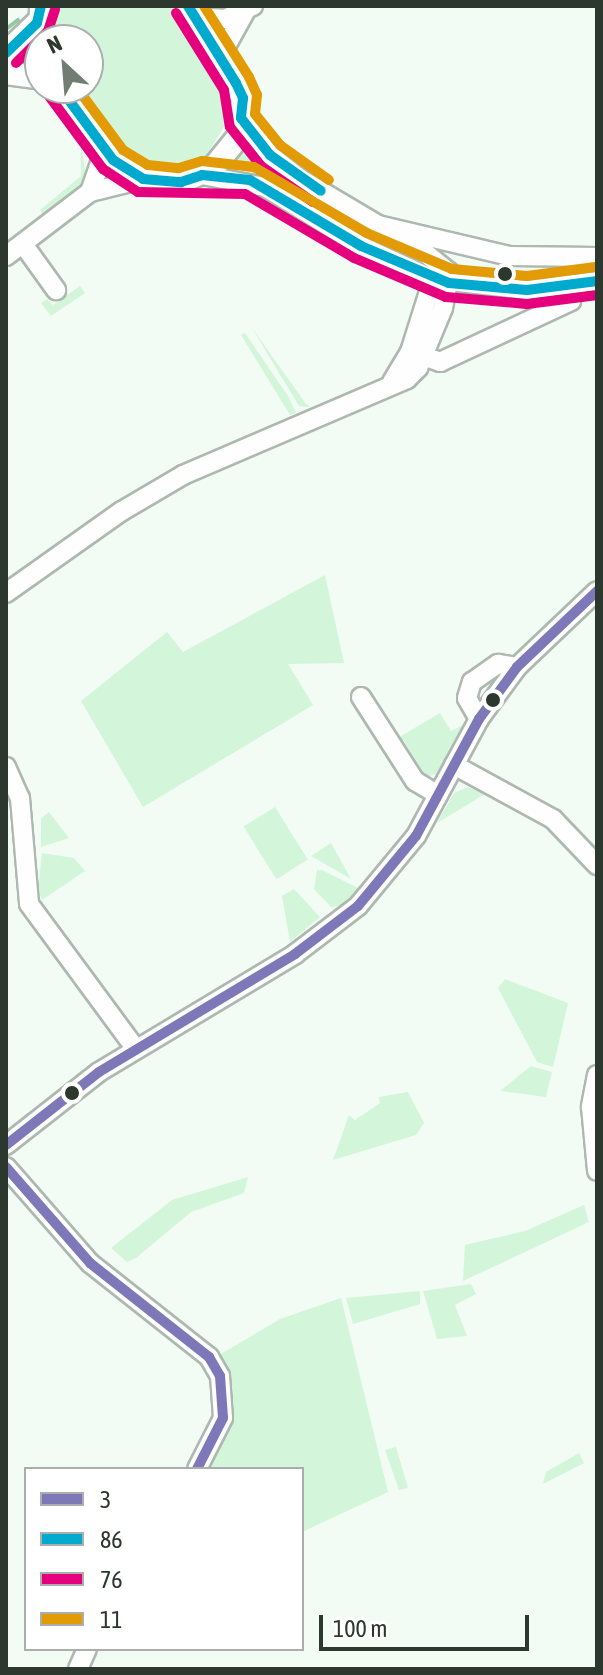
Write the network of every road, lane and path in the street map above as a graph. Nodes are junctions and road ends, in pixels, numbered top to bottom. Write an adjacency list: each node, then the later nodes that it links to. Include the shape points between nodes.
1 (250, 8): 2 (street, via 225,19); 5 (street)
2 (192, 11): 5 (main road)
3 (39, 15): 4 (main road)
4 (6, 53)
5 (221, 55): 7 (main road, via 243,98)
6 (73, 104): 8 (main road)
7 (241, 118): 9 (main road, via 228,155); 12 (street, via 270,155 299,178)
8 (105, 149): 10 (main road); 11 (street)
9 (202, 175): 10 (main road, via 181,182); 17 (street, via 265,187 361,246)
10 (143, 179): 11 (street)
11 (90, 192): 13 (street)
12 (378, 225): 14 (street); 17 (street, via 390,237 418,247)
13 (23, 244): 15 (street); 19 (street)
14 (471, 248): 16 (street, via 509,256); 17 (street)
15 (6, 256)
16 (597, 257)
17 (442, 277): 18 (street, via 527,290); 21 (street)
18 (597, 281)
19 (56, 290)
20 (571, 301): 21 (street, via 440,362)
21 (417, 354): 23 (street, via 392,382 183,475)
22 (597, 591): 24 (street)
23 (6, 593)
24 (517, 667): 26 (street); 26 (street, via 498,664 472,682 467,698)
25 (361, 697): 29 (street, via 415,781)
26 (479, 719): 27 (street)
27 (454, 765): 29 (street); 30 (street, via 553,819)
28 (6, 767): 31 (street, via 20,798)
29 (438, 795): 33 (street, via 400,859 340,922)
30 (597, 865)
31 (25, 883): 32 (street); 33 (street, via 39,921)
32 (6, 889)
33 (135, 1048): 35 (street)
34 (597, 1075): 37 (street, via 591,1107)
35 (6, 1145)
36 (6, 1167): 38 (street, via 90,1263 209,1357 220,1376 223,1418)
37 (597, 1171)
38 (198, 1467)

